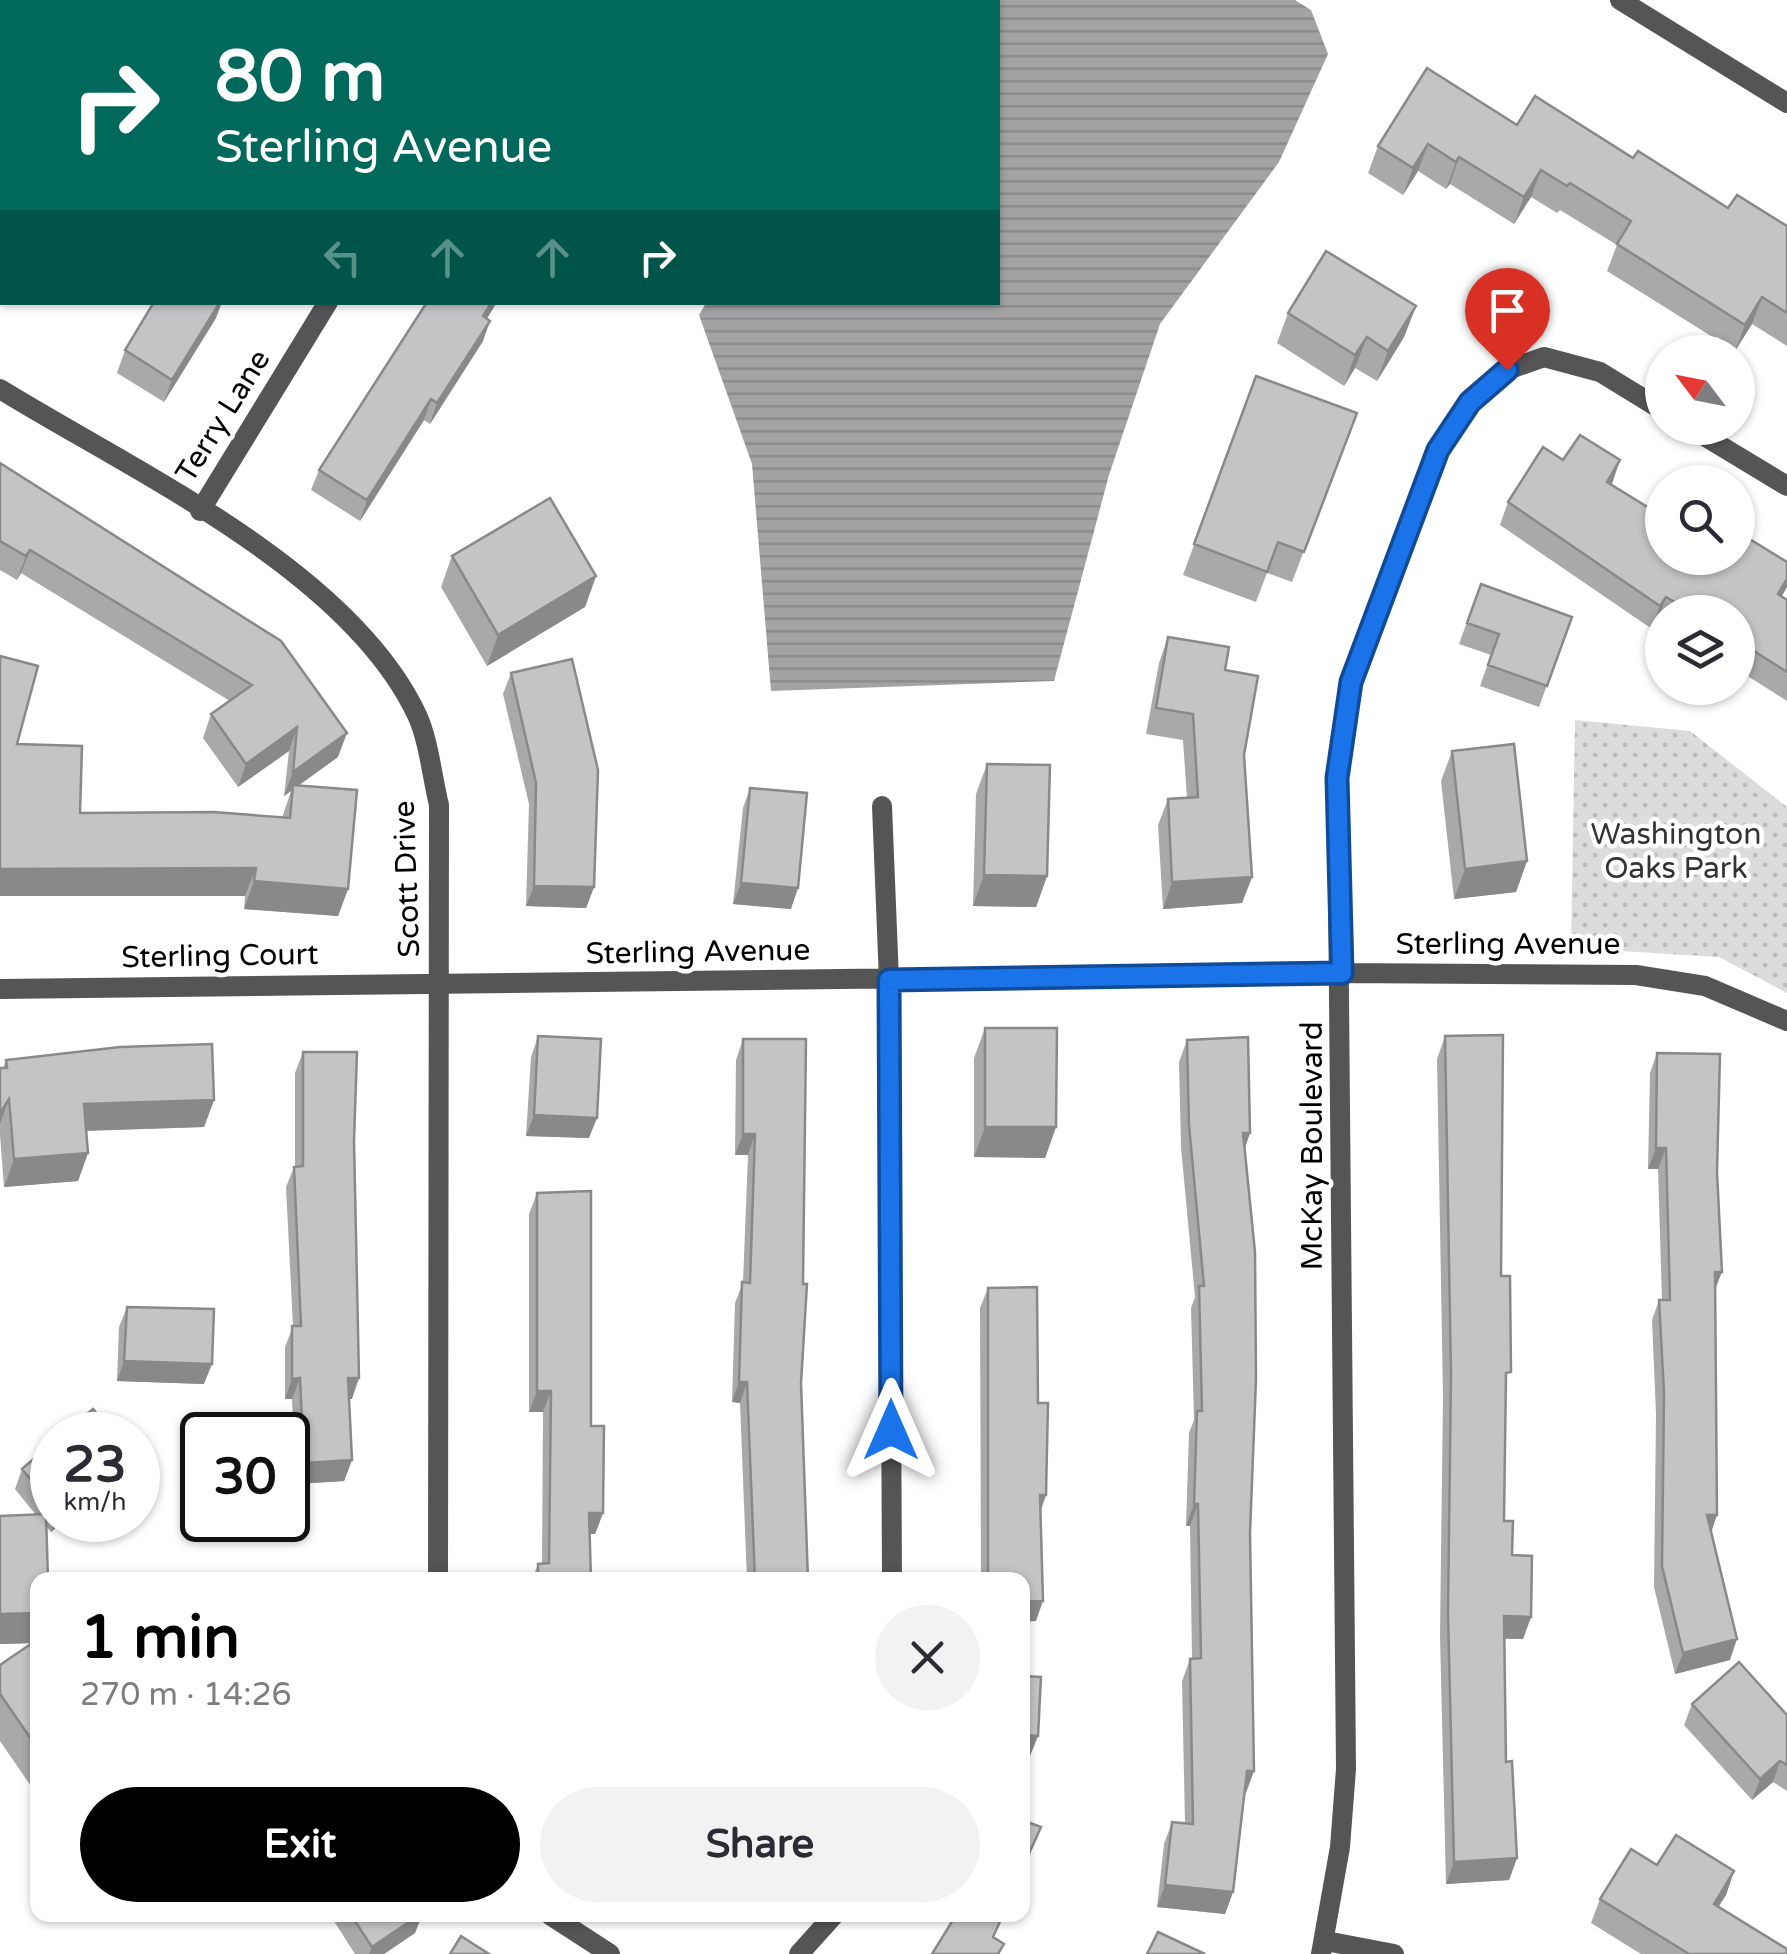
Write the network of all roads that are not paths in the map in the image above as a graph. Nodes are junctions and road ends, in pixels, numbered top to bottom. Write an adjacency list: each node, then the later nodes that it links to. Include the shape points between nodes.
1 (1620, 0): 2 (street)
2 (1787, 102)
3 (326, 305): 8 (street, Terry Lane)
4 (0, 389): 8 (street, Scott Drive)
5 (1645, 400): 10 (street, McKay Boulevard, via 1600,372 1544,357 1507,370 1470,402 1438,450 1351,682 1337,778)
6 (1720, 445): 7 (street)
7 (1787, 486)
8 (200, 510): 12 (street, Scott Drive, via 304,579 369,640 418,717 439,804)
9 (882, 806): 11 (street)
10 (1342, 973): 11 (street, Sterling Avenue); 14 (street, Sterling Avenue, via 1636,975 1705,986); 19 (street, McKay Boulevard, via 1346,1769)
11 (889, 980): 12 (street, Sterling Avenue); 16 (street)
12 (441, 984): 13 (street, Sterling Court); 15 (street, Scott Drive)
13 (0, 989)
14 (1787, 1021)
15 (438, 1572)
16 (892, 1572)
17 (561, 1922): 20 (street)
18 (828, 1922): 21 (street)
19 (1324, 1948): 22 (street)
20 (610, 1954)
21 (799, 1954)
22 (1394, 1954)

